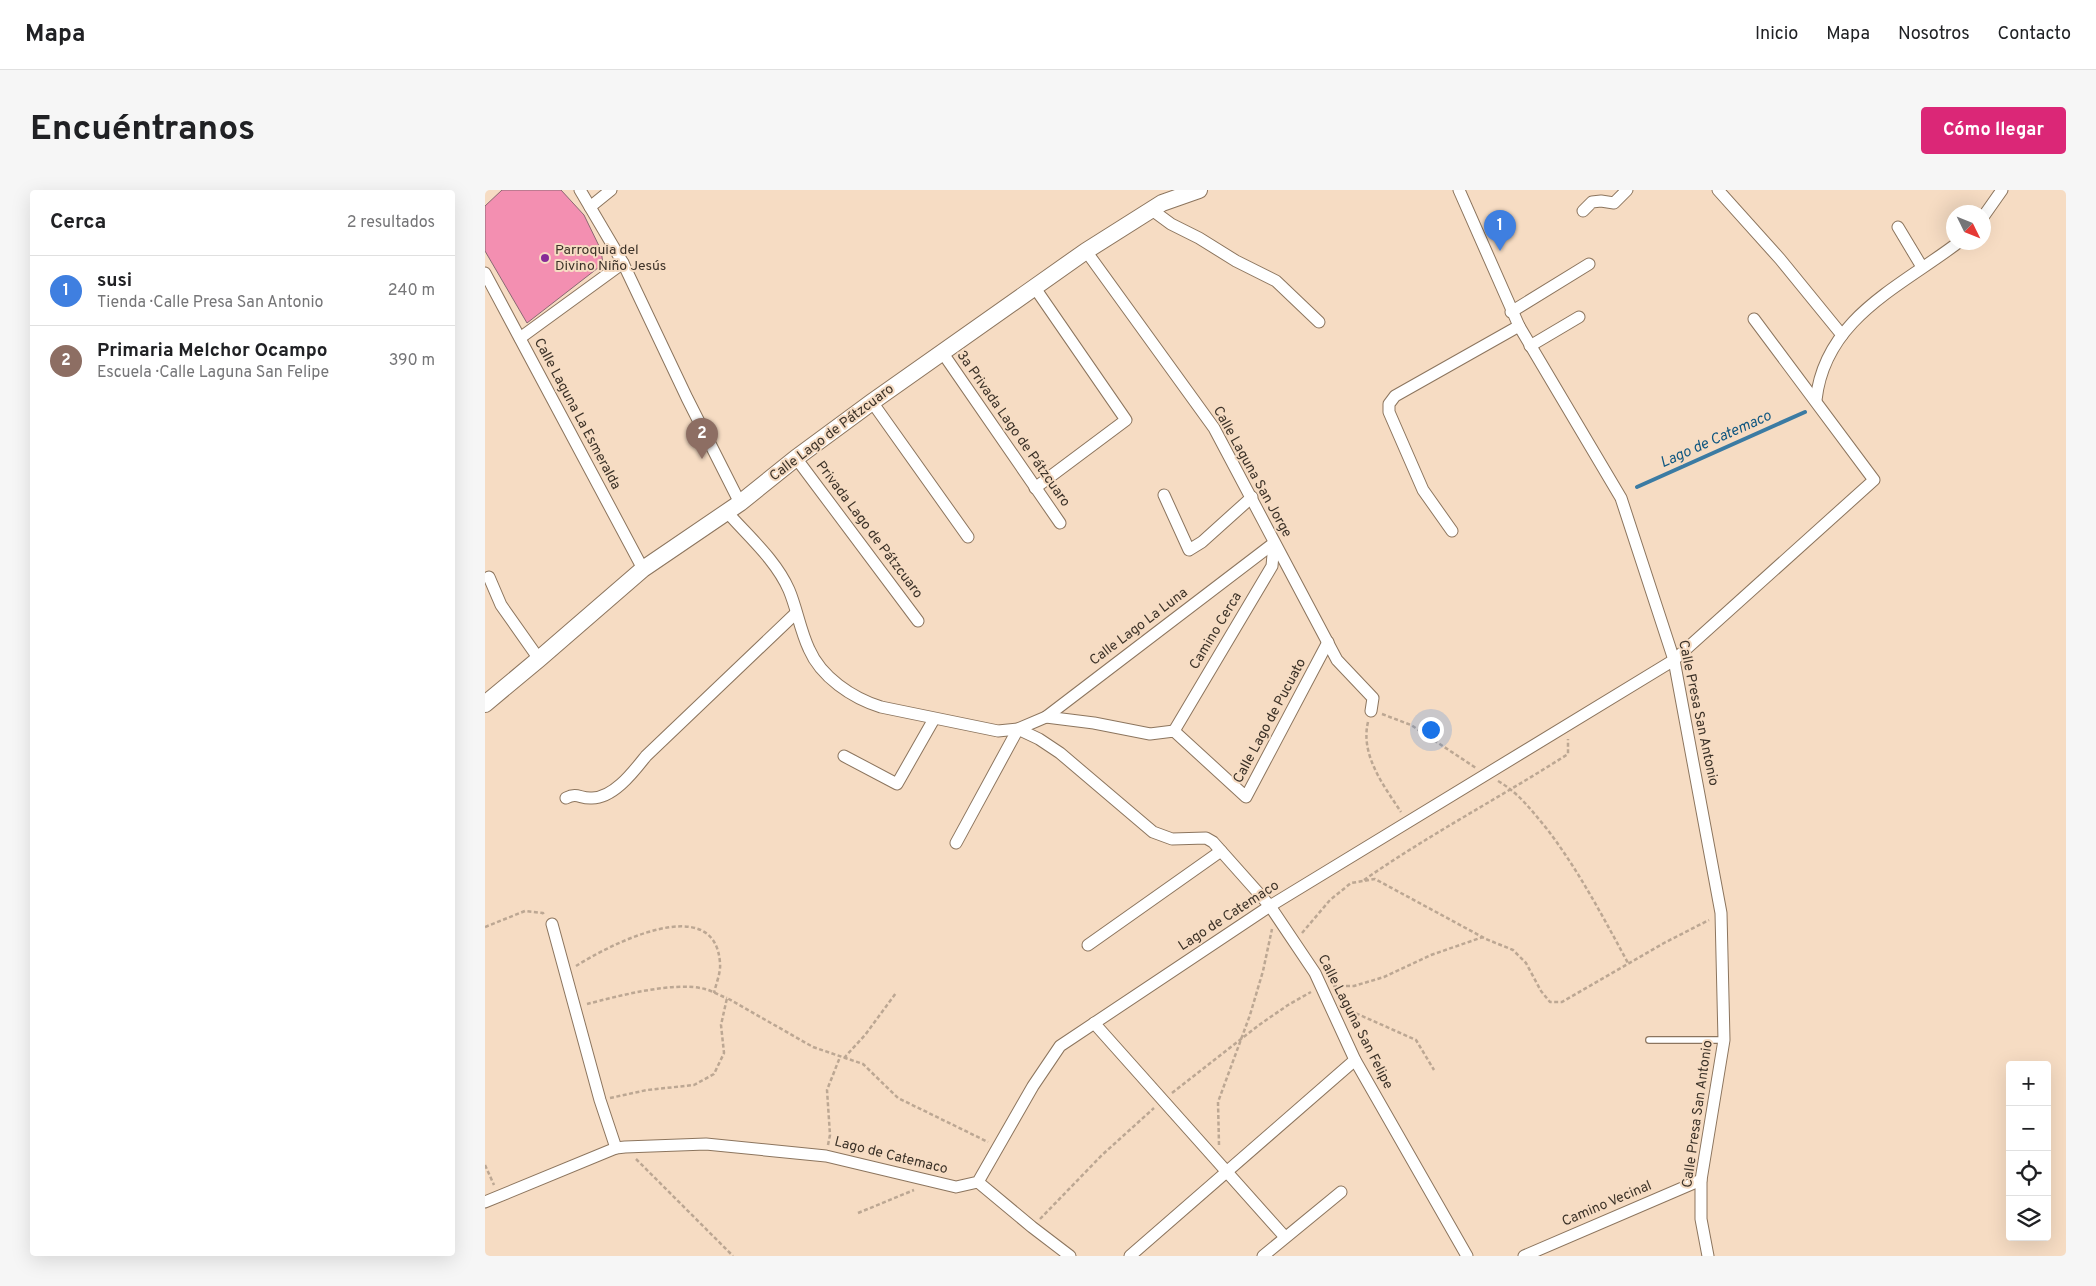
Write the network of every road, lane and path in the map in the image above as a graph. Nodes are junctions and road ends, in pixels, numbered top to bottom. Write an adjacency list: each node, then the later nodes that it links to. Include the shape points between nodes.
1 (580, 190): 9 (street, Calle Laguna San Felipe)
2 (611, 190): 9 (street)
3 (1199, 190): 10 (street, Calle Lago de Pátzcuaro, via 1162,203)
4 (1459, 190): 20 (street, Calle Presa San Antonio)
5 (1627, 190): 11 (street, via 1614,203 1592,202)
6 (1718, 190): 25 (street)
7 (2002, 190): 8 (street)
8 (1991, 205)
9 (590, 207): 15 (street, Calle Laguna San Felipe)
10 (1152, 210): 14 (street, Calle Lago de Pátzcuaro); 23 (street, via 1171,224 1276,281)
11 (1583, 211)
12 (1898, 227): 17 (street)
13 (1948, 250): 17 (street)
14 (1086, 251): 19 (street, Calle Lago de Pátzcuaro); 34 (street, Calle Laguna San Jorge, via 1214,428)
15 (623, 263): 26 (street); 35 (street, Calle Laguna San Felipe, via 687,398)
16 (1589, 264): 20 (street)
17 (1923, 268): 25 (street, via 1886,292 1855,318)
18 (485, 273): 26 (street, Calle Laguna La Esmeralda)
19 (1035, 288): 28 (street, Calle Lago de Pátzcuaro); 32 (street, via 1126,420)
20 (1511, 312): 24 (street, Calle Presa San Antonio)
21 (1579, 318): 27 (street)
22 (1754, 319): 29 (street)
23 (1319, 322)
24 (1519, 326): 27 (street, Calle Presa San Antonio); 37 (street, via 1395,396 1389,404 1389,412 1423,490)
25 (1842, 335): 29 (street, via 1818,381)
26 (520, 338): 40 (street, Calle Laguna La Esmeralda)
27 (1530, 346): 46 (street, Calle Presa San Antonio, via 1621,498)
28 (942, 352): 30 (street, Calle Lago de Pátzcuaro); 32 (street, 3a Privada Lago de Pátzcuaro)
29 (1816, 400): 46 (street, Lago de Catemaco, via 1873,480)
30 (872, 402): 31 (street, Calle Lago de Pátzcuaro); 38 (street)
31 (797, 458): 35 (street, Calle Lago de Pátzcuaro); 43 (street, Privada Lago de Pátzcuaro)
32 (1035, 488): 36 (street, 3a Privada Lago de Pátzcuaro)
33 (1164, 495): 34 (street, via 1189,550)
34 (1252, 497): 39 (street, Calle Laguna San Jorge)
35 (734, 508): 40 (street, Calle Lago de Pátzcuaro); 42 (street, Calle Laguna San Felipe, via 789,590)
36 (1060, 523)
37 (1452, 531)
38 (968, 537)
39 (1274, 542): 44 (street, Calle Laguna San Jorge); 49 (street, Calle Lago La Luna); 53 (street, Camino Cerca, via 1272,566)
40 (643, 569): 45 (street, Calle Lago de Pátzcuaro)
41 (489, 577): 45 (street, via 501,605)
42 (796, 613): 50 (street, Calle Laguna San Felipe, via 819,669 841,686 865,702); 57 (street, via 646,756 629,778 609,792 593,798 573,794)
43 (918, 621)
44 (1328, 642): 48 (street, Calle Laguna San Jorge, via 1337,660 1373,698); 53 (street, Calle Lago de Pucuato, via 1246,797)
45 (539, 659): 47 (street, Calle Lago de Pátzcuaro)
46 (1675, 660): 51 (street, Lago de Catemaco); 63 (street, Calle Presa San Antonio)
47 (485, 704)
48 (1371, 711): 55 (path, via 1411,725); 58 (path, via 1365,734 1371,762)
49 (1046, 717): 52 (street, Calle Lago La Luna); 53 (street, via 1150,734)
50 (934, 719): 52 (street, Calle Laguna San Felipe, via 998,731); 54 (street, via 897,784)
51 (1569, 725): 55 (street, Lago de Catemaco); 56 (path, via 1568,754)
52 (1018, 729): 59 (street); 60 (street, Calle Laguna San Felipe, via 1060,753 1153,832 1172,839 1206,838)
53 (1174, 731)
54 (844, 756)
55 (1487, 775): 56 (path); 58 (street, Lago de Catemaco)
56 (1512, 789): 61 (path); 69 (path, via 1569,858)
57 (565, 798)
58 (1408, 822): 62 (street, Lago de Catemaco)
59 (956, 843)
60 (1221, 851): 62 (street, Calle Laguna San Felipe); 68 (street)
61 (1363, 881): 66 (path, via 1375,879); 67 (path, via 1351,883 1330,900)
62 (1273, 910): 67 (street, Calle Laguna San Felipe); 77 (street, Lago de Catemaco); 88 (path, via 1263,971 1218,1102)
63 (1721, 913): 69 (path); 79 (street, Calle Presa San Antonio)
64 (552, 924): 65 (path, via 543,913 525,912); 70 (street)
65 (485, 927)
66 (1483, 937): 69 (path, via 1513,950 1526,963 1550,1002 1562,1002); 71 (path, via 1431,955 1384,978 1354,986)
67 (1295, 942): 71 (street, Calle Laguna San Felipe)
68 (1087, 945)
69 (1629, 963)
70 (565, 973): 72 (path, via 639,933 685,925 705,931 717,945 720,964); 76 (street)
71 (1321, 987): 75 (street, Calle Laguna San Felipe)
72 (714, 993): 74 (path); 76 (path, via 687,987 646,991)
73 (896, 993): 80 (path, via 865,1035)
74 (727, 998): 80 (path, via 813,1047); 83 (path, via 721,1025 724,1053 714,1074 694,1084)
75 (1330, 1005): 81 (street, Calle Laguna San Felipe); 82 (path, via 1347,1009 1416,1040)
76 (574, 1007): 83 (street)
77 (1094, 1023): 84 (street, Lago de Catemaco, via 1060,1046); 88 (street)
78 (1649, 1040): 79 (lane)
79 (1724, 1040): 89 (street, Calle Presa San Antonio)
80 (842, 1057): 84 (path, via 863,1064 898,1098); 86 (path, via 827,1090 830,1135)
81 (1355, 1060): 88 (street); 101 (street, Calle Laguna San Felipe)
82 (1434, 1070)
83 (600, 1100): 85 (street)
84 (999, 1147): 91 (street, Lago de Catemaco)
85 (620, 1148): 86 (street, Lago de Catemaco, via 706,1144); 93 (street, Lago de Catemaco); 97 (path)
86 (826, 1156): 90 (street, Lago de Catemaco)
87 (485, 1165): 93 (path)
88 (1222, 1168): 96 (street); 99 (street)
89 (1701, 1180): 102 (street, Camino Vecinal); 103 (street, Calle Presa San Antonio, via 1701,1219)
90 (934, 1182): 91 (street, Lago de Catemaco, via 957,1187); 95 (path)
91 (978, 1182): 98 (street)
92 (1341, 1192): 96 (street)
93 (499, 1195): 94 (street, Lago de Catemaco)
94 (485, 1202)
95 (858, 1213)
96 (1285, 1237): 100 (street)
97 (733, 1256)
98 (1071, 1256)
99 (1129, 1256)
100 (1263, 1256)
101 (1467, 1256)
102 (1524, 1256)
103 (1708, 1256)

